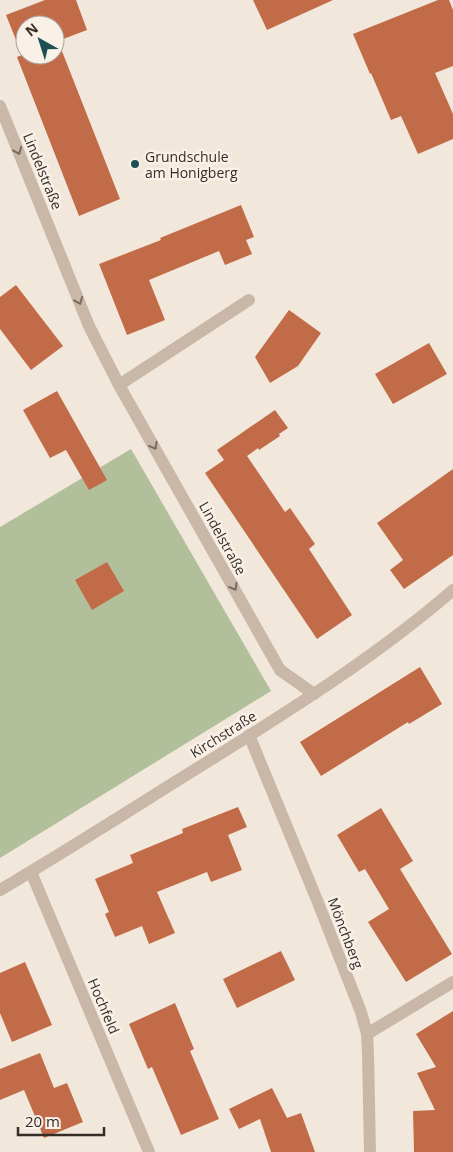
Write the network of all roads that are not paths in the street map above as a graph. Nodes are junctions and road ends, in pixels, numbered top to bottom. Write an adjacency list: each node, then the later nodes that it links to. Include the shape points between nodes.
1 (0, 106): 3 (street, Lindelstraße, one-way to 3, via 90,326)
2 (249, 300): 3 (street)
3 (119, 385): 5 (street, Lindelstraße, one-way to 5, via 280,670)
4 (453, 590): 5 (street, Kirchstraße, via 368,657)
5 (314, 694): 6 (street, Kirchstraße)
6 (249, 736): 7 (street, Kirchstraße); 10 (street, Mönchberg, via 317,900)
7 (31, 872): 8 (street, Kirchstraße); 11 (street, Hochfeld)
8 (0, 890)
9 (453, 982): 10 (street)
10 (367, 1034): 12 (street, Mönchberg)
11 (149, 1152)
12 (370, 1152)

